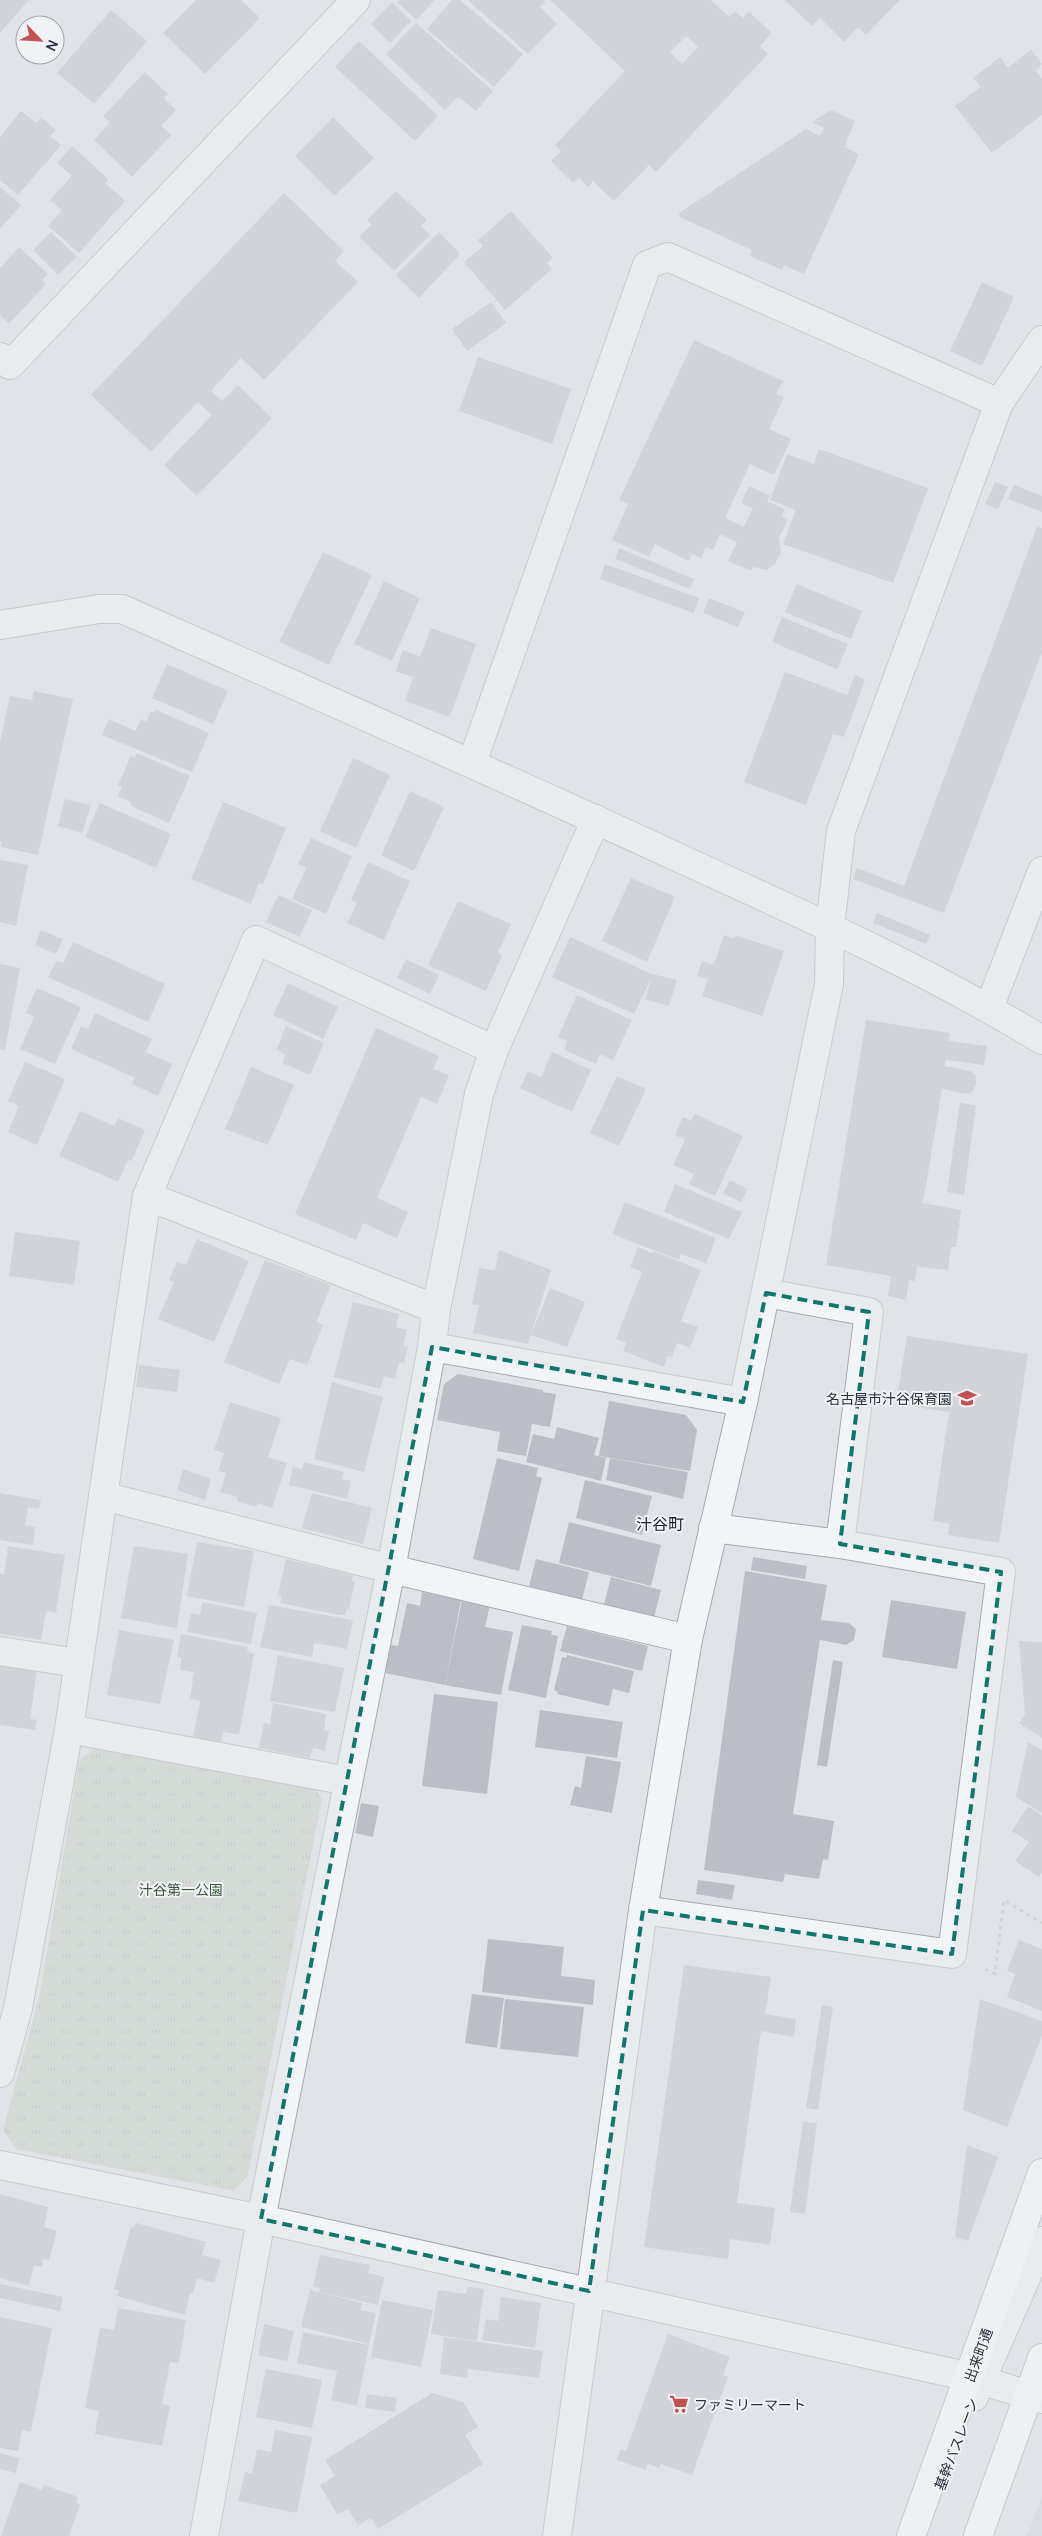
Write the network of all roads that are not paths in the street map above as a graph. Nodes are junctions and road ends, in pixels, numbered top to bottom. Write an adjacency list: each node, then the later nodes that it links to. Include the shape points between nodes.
1 (356, 0): 3 (street)
2 (1042, 340): 4 (street)
3 (3, 366)
4 (999, 403): 6 (street, via 668,257 646,265); 9 (street, via 841,832)
5 (0, 625): 6 (street, via 122,609)
6 (472, 763): 7 (street)
7 (596, 820): 9 (street); 12 (street)
8 (1042, 870): 10 (street)
9 (830, 927): 10 (street); 14 (street, via 829,984)
10 (990, 1008): 11 (street)
11 (1042, 1040)
12 (494, 1050): 13 (street, via 256,940); 15 (street, via 479,1094)
13 (147, 1196): 15 (street); 18 (street)
14 (766, 1293): 17 (street); 20 (street, via 869,1312)
15 (436, 1309): 16 (street)
16 (432, 1347): 17 (street); 21 (street)
17 (743, 1402): 19 (street)
18 (103, 1496): 21 (street); 24 (street)
19 (713, 1528): 20 (street); 22 (street)
20 (840, 1544): 27 (street, via 1001,1572 952,1954)
21 (391, 1569): 22 (street); 26 (street)
22 (688, 1639): 27 (street)
23 (0, 1651): 24 (street)
24 (78, 1663): 25 (street)
25 (69, 1729): 26 (street); 28 (street, via 18,2008)
26 (348, 1781): 31 (street)
27 (643, 1910): 33 (street)
28 (0, 2072)
29 (0, 2164): 31 (street)
30 (1042, 2173): 35 (main road, 出来町通)
31 (260, 2219): 33 (street); 38 (street)
32 (1042, 2242): 35 (street, 基幹バスレーン)
33 (589, 2291): 35 (street); 39 (street)
34 (1042, 2358): 36 (main road)
35 (976, 2378): 36 (street); 37 (main road, 出来町通, via 926,2492)
36 (1035, 2396): 40 (main road)
37 (912, 2535)
38 (204, 2536)
39 (557, 2536)
40 (978, 2536)

